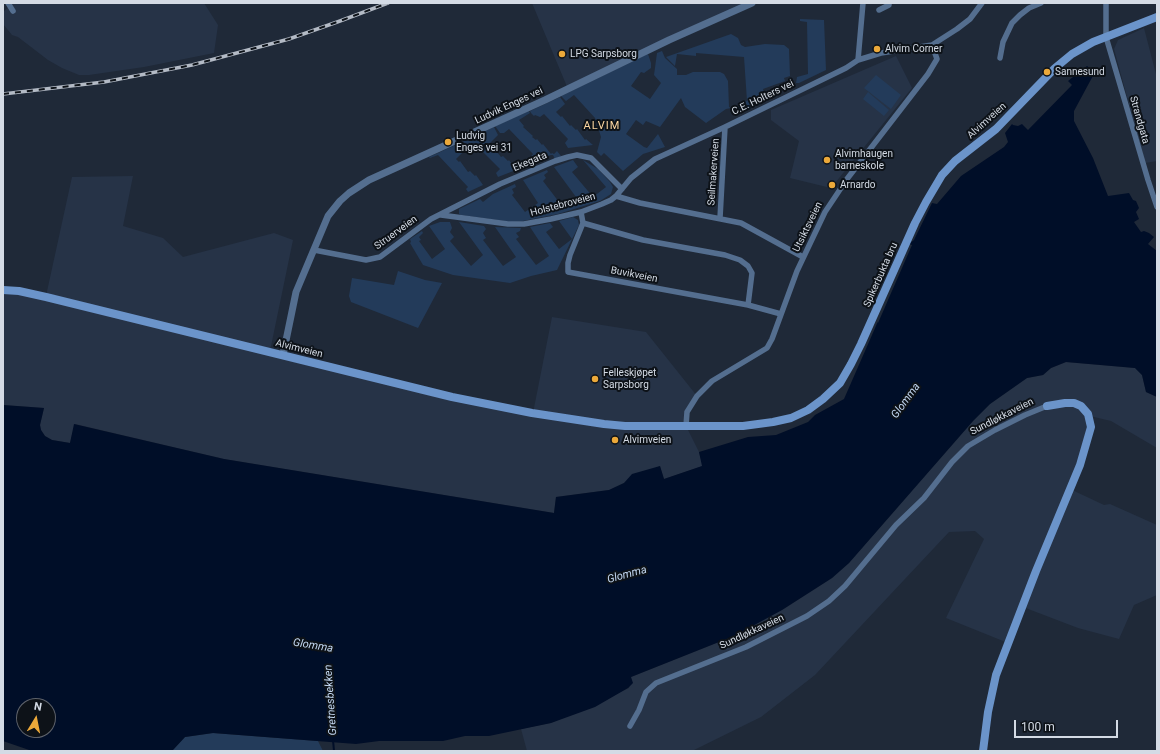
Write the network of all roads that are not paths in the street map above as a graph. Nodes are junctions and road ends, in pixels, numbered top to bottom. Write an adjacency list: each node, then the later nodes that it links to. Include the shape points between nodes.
1 (7, 3): 10 (street)
2 (752, 3): 25 (street, Ludvik Enges vei, via 360,185 340,201 328,216)
3 (863, 3): 15 (street)
4 (889, 3): 9 (street)
5 (982, 3): 13 (street, via 970,19)
6 (1041, 3): 8 (street)
7 (1106, 3): 12 (street, Strandgata)
8 (1029, 6): 14 (street, via 1012,23 1003,42)
9 (879, 10)
10 (13, 11)
11 (1157, 17): 12 (main road, Alvimveien)
12 (1106, 37): 19 (street, Strandgata); 24 (main road, Alvimveien, via 1081,48 1063,60 996,129 955,161 931,192)
13 (932, 45): 15 (street, C.E. Holters vei, via 881,53); 26 (street, Utsiktsveien, via 937,59 836,194)
14 (1000, 58)
15 (858, 60): 16 (street, C.E. Holters vei)
16 (726, 127): 17 (street, C.E. Holters vei, via 655,160 636,174); 22 (street, Seilmakerveien)
17 (622, 189): 18 (street, C.E. Holters vei); 21 (street, Ekegata, via 591,158 568,157 500,184)
18 (616, 196): 20 (street, Holstebroveien); 22 (street)
19 (1157, 207)
20 (581, 212): 21 (street, Holstebroveien, via 524,224); 23 (street)
21 (441, 215): 25 (street, Struerveien, via 374,259 366,260)
22 (720, 218): 26 (street, via 741,223)
23 (583, 223): 28 (street, via 643,240 726,255 740,260 752,273); 28 (street, Buvikveien, via 570,255 568,272)
24 (906, 242): 30 (main road, Spikerbukta bru)
25 (314, 250): 31 (street, Ludvik Enges vei, via 296,292)
26 (803, 257): 29 (street, Utsiktsveien)
27 (3, 290): 31 (main road, Alvimveien, via 46,296)
28 (748, 305): 29 (street, Buvikveien)
29 (781, 314): 33 (street, Utsiktsveien, via 767,348 712,381 697,396 687,412)
30 (874, 316): 33 (main road, Alvimveien, via 843,378 831,392 808,410 792,418 764,424)
31 (283, 355): 33 (main road, Alvimveien, via 452,397 532,413 625,426)
32 (1047, 406): 34 (street, Sundløkkaveien, via 1024,415 968,446 829,601 808,616 746,647 656,683 646,692); 35 (main road, Sundløkkaveien, via 1074,403 1081,406 1088,414 1091,427 1080,465 998,668 991,695)
33 (686, 426)
34 (630, 726)
35 (983, 751)

